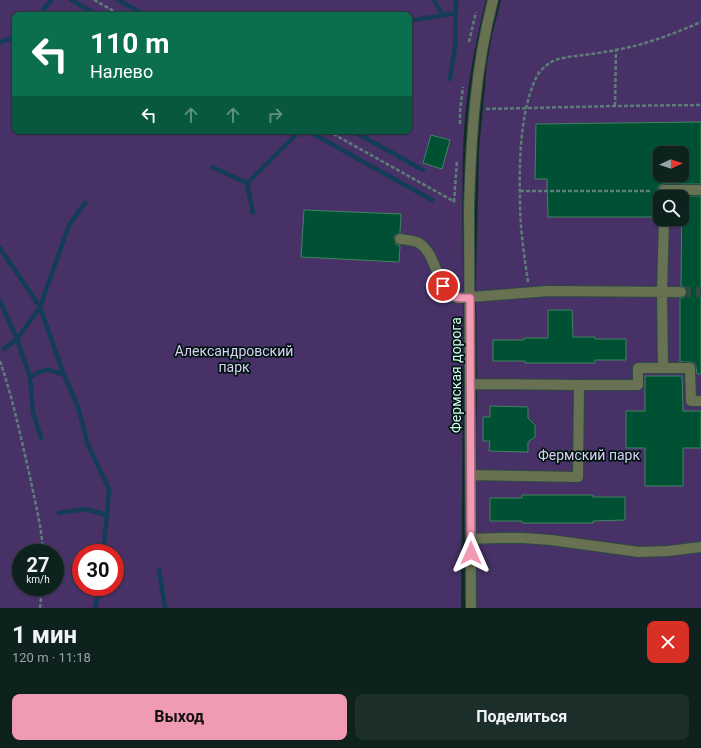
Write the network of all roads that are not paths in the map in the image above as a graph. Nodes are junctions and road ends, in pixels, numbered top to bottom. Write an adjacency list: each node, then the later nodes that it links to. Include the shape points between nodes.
1 (493, 0): 8 (street, Фермская дорога, via 484,38 474,109 471,150)
2 (701, 190): 3 (street)
3 (689, 191)
4 (664, 226): 6 (street)
5 (400, 239): 8 (street, via 417,242 423,246 450,295)
6 (662, 292): 7 (street); 8 (street, via 548,291); 9 (street)
7 (681, 292)
8 (470, 298): 10 (street, Фермская дорога)
9 (663, 368): 11 (street, via 638,368 638,386); 12 (street, via 690,368 691,401)
10 (470, 384): 11 (street); 13 (street, Фермская дорога)
11 (579, 385): 13 (street, via 578,477)
12 (701, 401)
13 (470, 475): 14 (street, Фермская дорога)
14 (471, 539): 15 (street, via 551,540 639,552); 16 (street, Фермская дорога)
15 (701, 547)
16 (471, 608)

